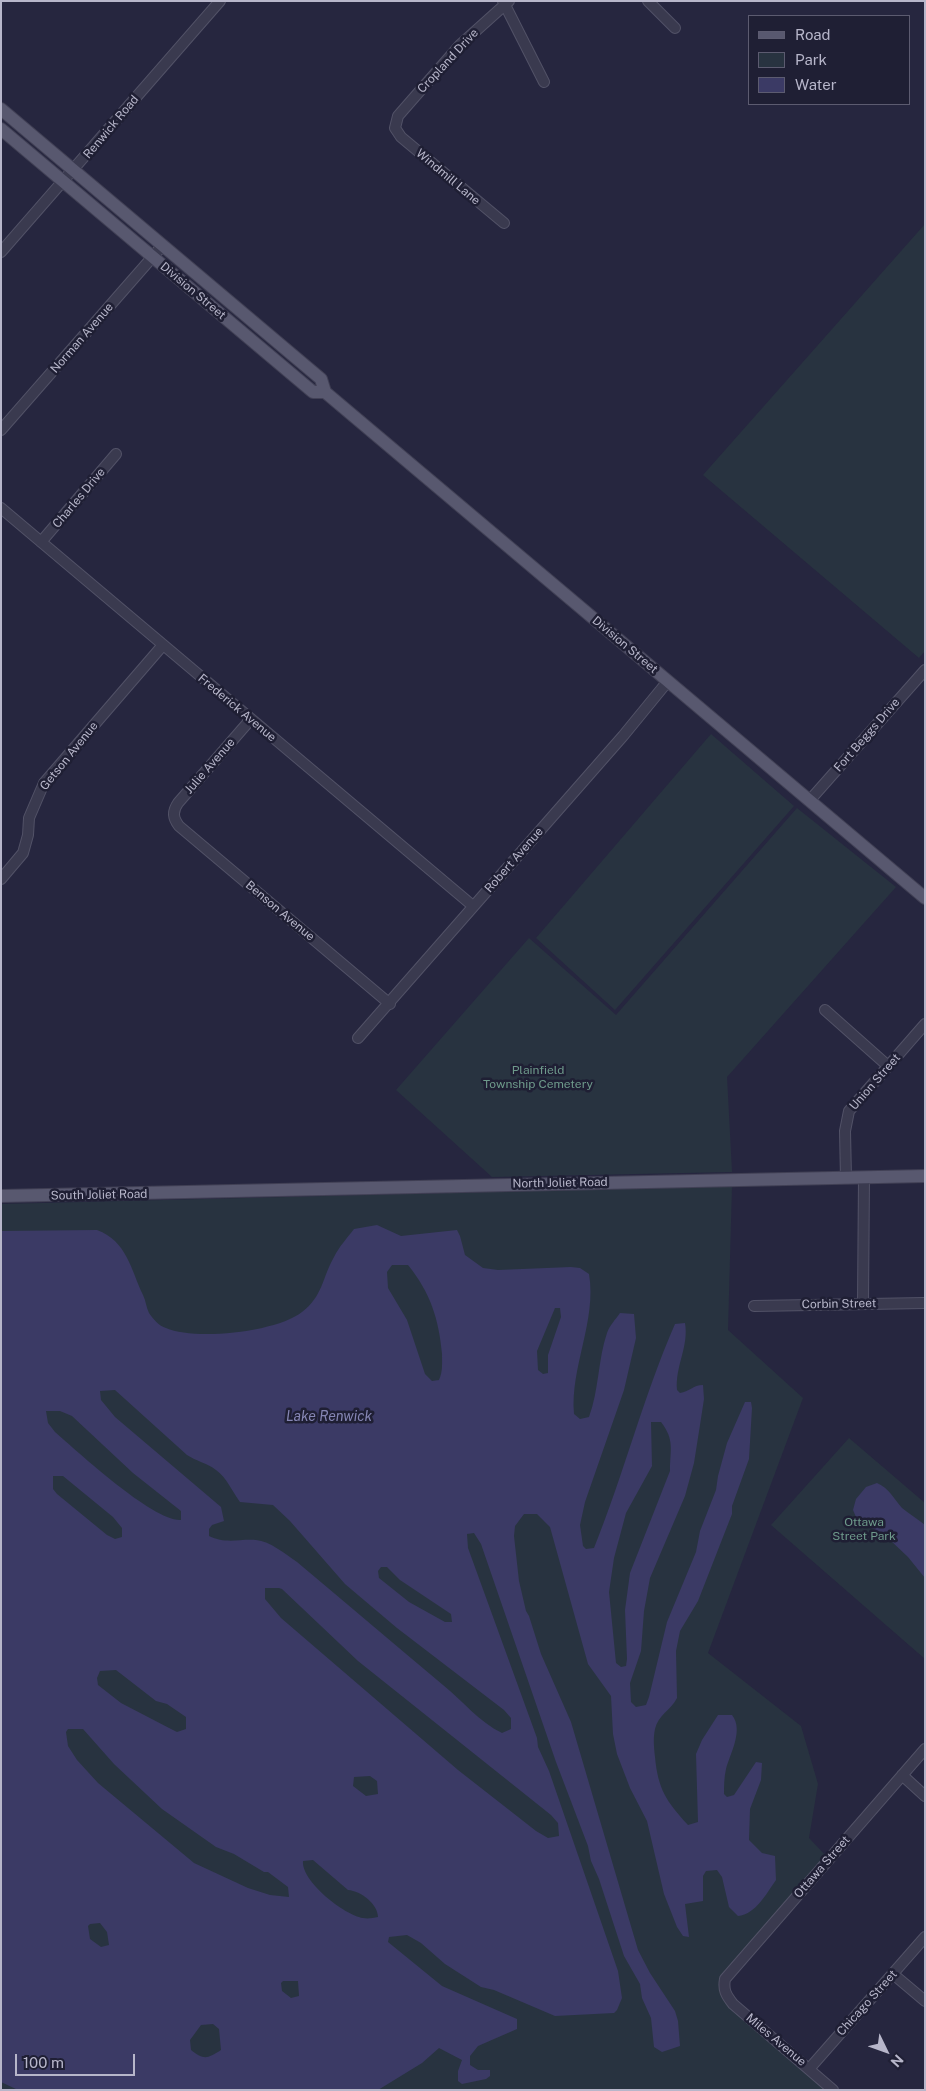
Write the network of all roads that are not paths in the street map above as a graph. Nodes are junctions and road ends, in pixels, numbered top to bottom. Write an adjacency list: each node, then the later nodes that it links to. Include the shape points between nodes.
1 (220, 1): 9 (street, Renwick Road)
2 (648, 1): 4 (street)
3 (506, 2): 5 (street); 7 (street, Cropland Drive, via 460,45 398,116)
4 (675, 28)
5 (544, 82)
6 (1, 109): 9 (main road, Division Street)
7 (395, 128): 11 (street, Windmill Lane, via 401,137)
8 (1, 129): 10 (main road, Division Street)
9 (74, 170): 10 (street, Renwick Road); 12 (main road, Division Street)
10 (64, 182): 13 (street, Renwick Road); 14 (main road, Division Street)
11 (504, 223)
12 (163, 245): 14 (street, Norman Avenue); 15 (main road, Division Street, via 321,378)
13 (1, 252)
14 (152, 257): 15 (main road, Division Street, via 313,392); 16 (street, Norman Avenue)
15 (325, 392): 22 (main road, Division Street)
16 (1, 430)
17 (116, 454): 19 (street, Charles Drive)
18 (1, 508): 19 (street, Frederick Avenue)
19 (41, 542): 20 (street, Frederick Avenue)
20 (163, 645): 23 (street, Frederick Avenue); 26 (street, Getson Avenue, via 44,783 29,818 23,853)
21 (925, 670): 24 (street, Fort Beggs Drive)
22 (668, 681): 24 (main road, Division Street); 28 (street, Robert Avenue)
23 (251, 720): 25 (street, Julie Avenue, via 178,803); 28 (street, Frederick Avenue)
24 (810, 800): 27 (main road, Division Street)
25 (174, 814): 29 (street, Benson Avenue, via 178,826)
26 (1, 879)
27 (925, 898)
28 (473, 906): 29 (street, Robert Avenue)
29 (390, 1004): 32 (street, Robert Avenue)
30 (825, 1010): 33 (street)
31 (925, 1024): 33 (street, Union Street)
32 (358, 1038)
33 (888, 1066): 36 (street, Union Street, via 849,1111 846,1119)
34 (925, 1176): 35 (main road, North Joliet Road)
35 (864, 1177): 36 (main road, North Joliet Road); 40 (street)
36 (846, 1178): 37 (main road, North Joliet Road)
37 (196, 1192): 38 (main road, South Joliet Road)
38 (1, 1196)
39 (925, 1302): 40 (street, Corbin Street)
40 (862, 1303): 41 (street, Corbin Street)
41 (754, 1306)
42 (925, 1749): 43 (street, Ottawa Street)
43 (902, 1775): 44 (street); 47 (street, Ottawa Street, via 728,1974)
44 (925, 1796)
45 (925, 1937): 46 (street, Chicago Street)
46 (893, 1974): 48 (street); 49 (street, Chicago Street)
47 (724, 1987): 49 (street, Miles Avenue, via 733,2004)
48 (925, 2001)
49 (809, 2069): 50 (street, Miles Avenue)
50 (833, 2090)

